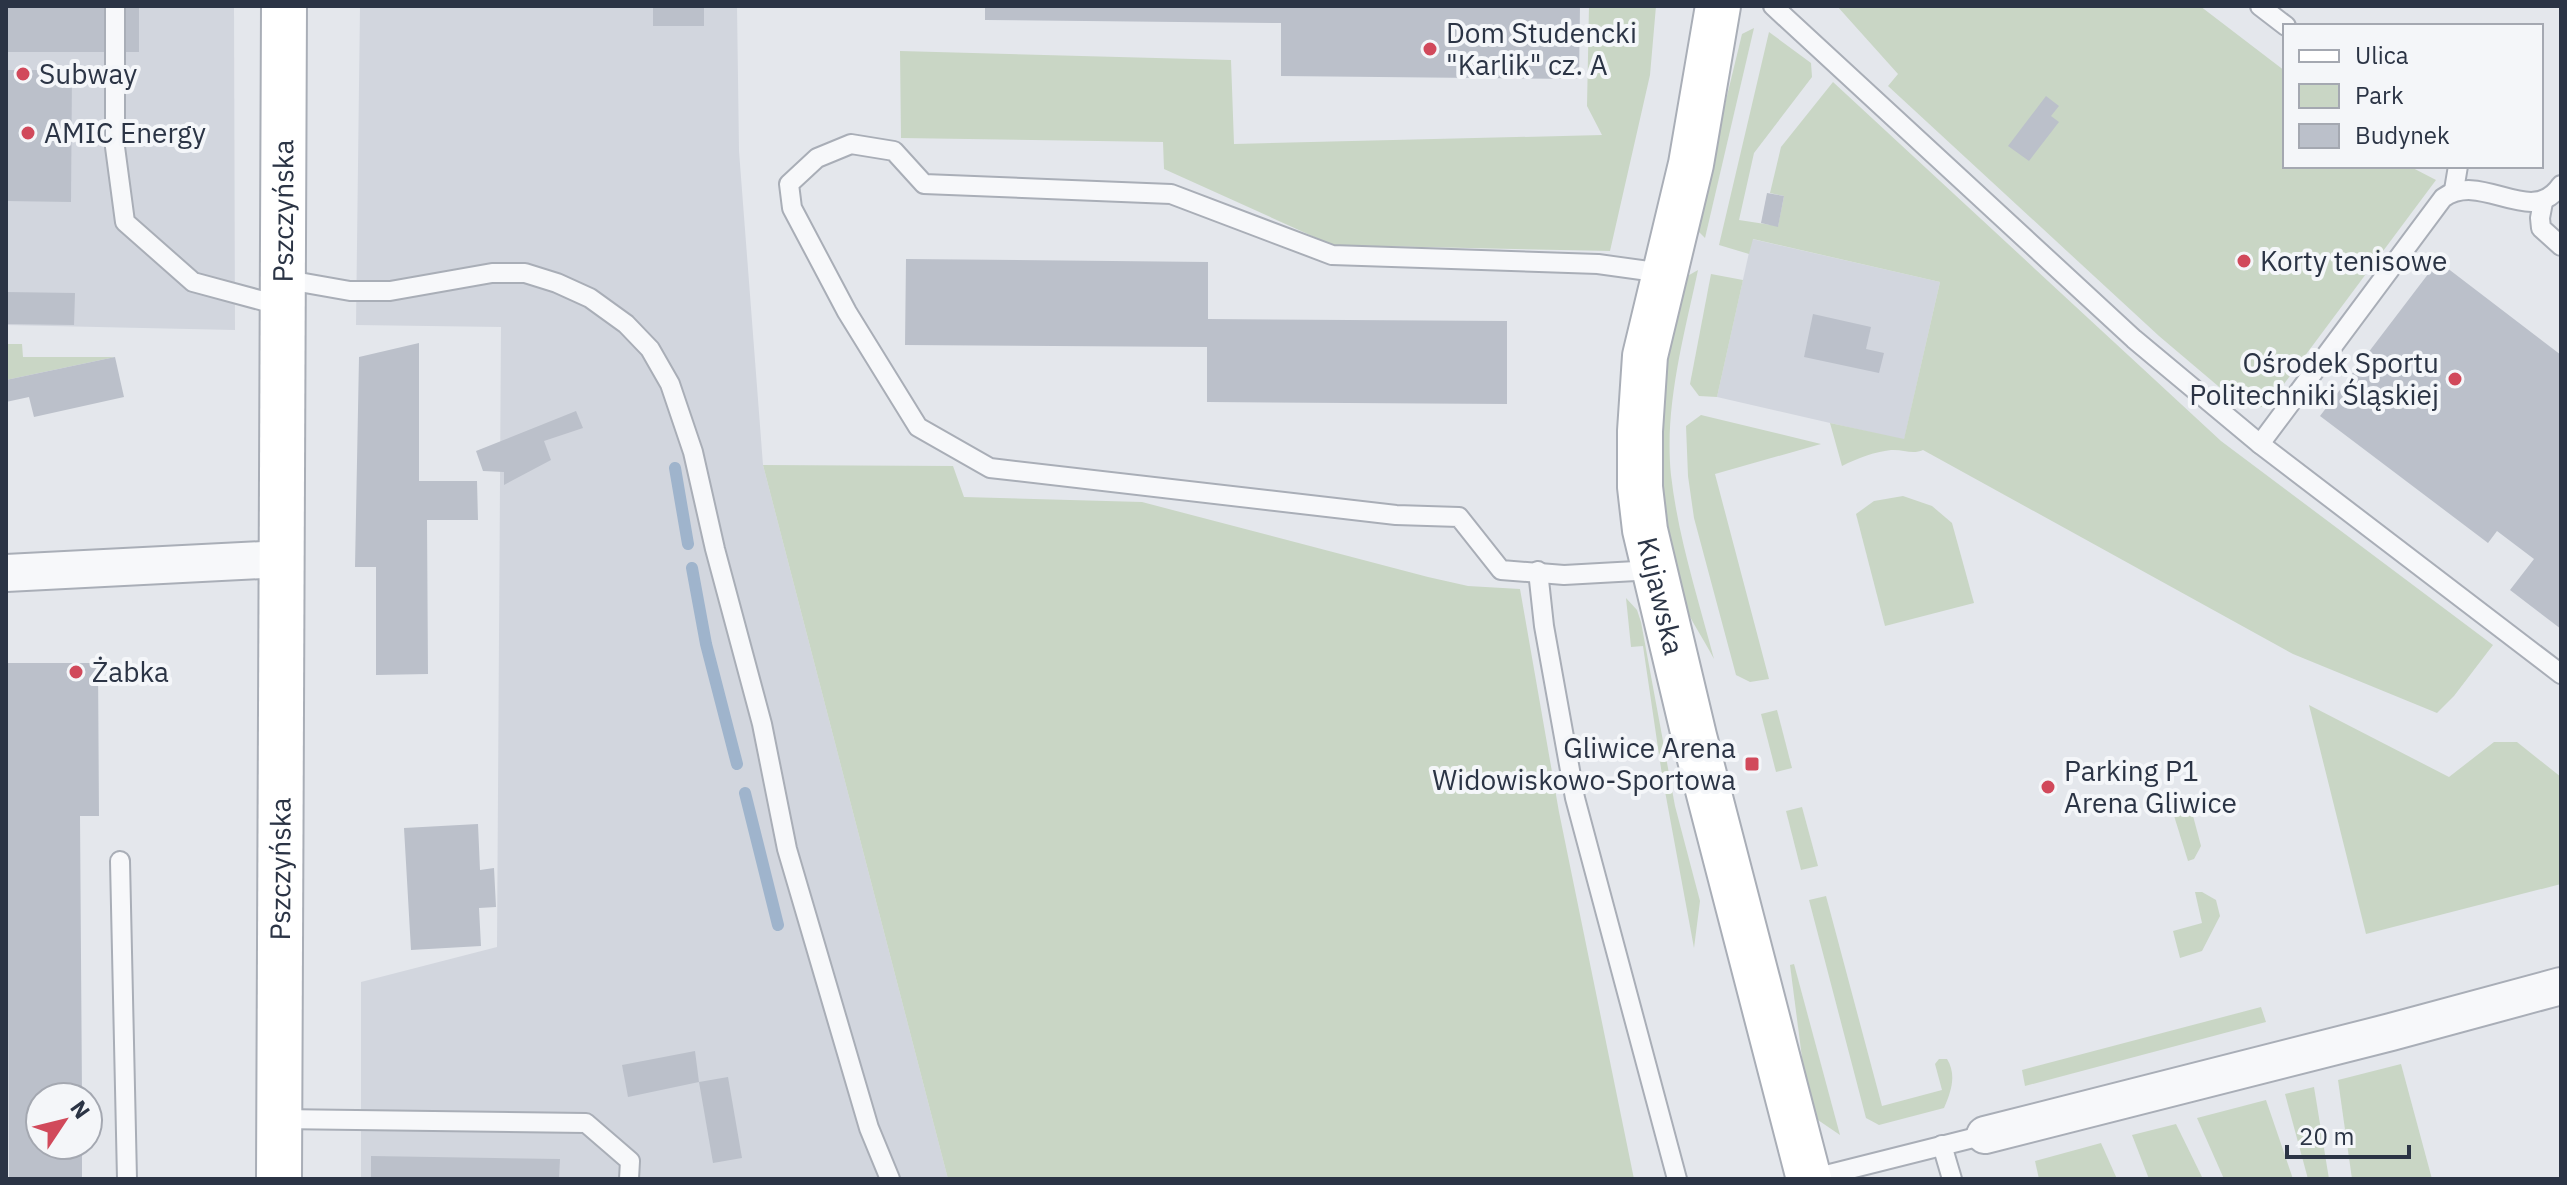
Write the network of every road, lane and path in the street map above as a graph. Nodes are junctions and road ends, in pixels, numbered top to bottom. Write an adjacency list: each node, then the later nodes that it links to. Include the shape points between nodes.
1 (115, 6): 13 (lane, via 115,147 125,222 193,282)
2 (284, 6): 13 (street, Pszczyńska)
3 (1718, 6): 12 (street, Kujawska, via 1691,164)
4 (1773, 6): 14 (lane, via 2134,339)
5 (2260, 6): 6 (lane)
6 (2283, 24)
7 (2458, 168): 9 (lane)
8 (2561, 185): 10 (lane)
9 (2454, 190): 10 (lane); 14 (lane, via 2435,207)
10 (2543, 202): 11 (lane, via 2541,228)
11 (2561, 246)
12 (1663, 273): 16 (street, Kujawska, via 1645,356 1640,431 1640,487); 17 (lane, via 1598,264 1332,255 1171,194 924,184 894,151 851,144 817,158 789,184 792,208 840,299 918,427 990,468 1396,515 1459,517 1501,570)
13 (282, 292): 15 (street, Pszczyńska); 28 (lane, via 390,291 492,273 525,273 590,298 650,349 670,384 693,452 762,724 787,849 869,1128)
14 (2260, 444): 19 (lane)
15 (282, 559): 18 (street); 22 (street, Pszczyńska)
16 (1654, 570): 17 (lane, via 1564,575); 30 (street, Kujawska)
17 (1538, 571): 29 (lane, via 1575,798)
18 (6, 573)
19 (2561, 674)
20 (120, 861): 25 (lane)
21 (2561, 986): 23 (street)
22 (279, 1119): 26 (street, Pszczyńska); 27 (lane, via 586,1123 630,1161)
23 (1985, 1135): 24 (lane)
24 (1942, 1145): 30 (lane); 31 (lane)
25 (127, 1179)
26 (279, 1179)
27 (629, 1179)
28 (890, 1179)
29 (1677, 1179)
30 (1810, 1179)
31 (1952, 1179)

